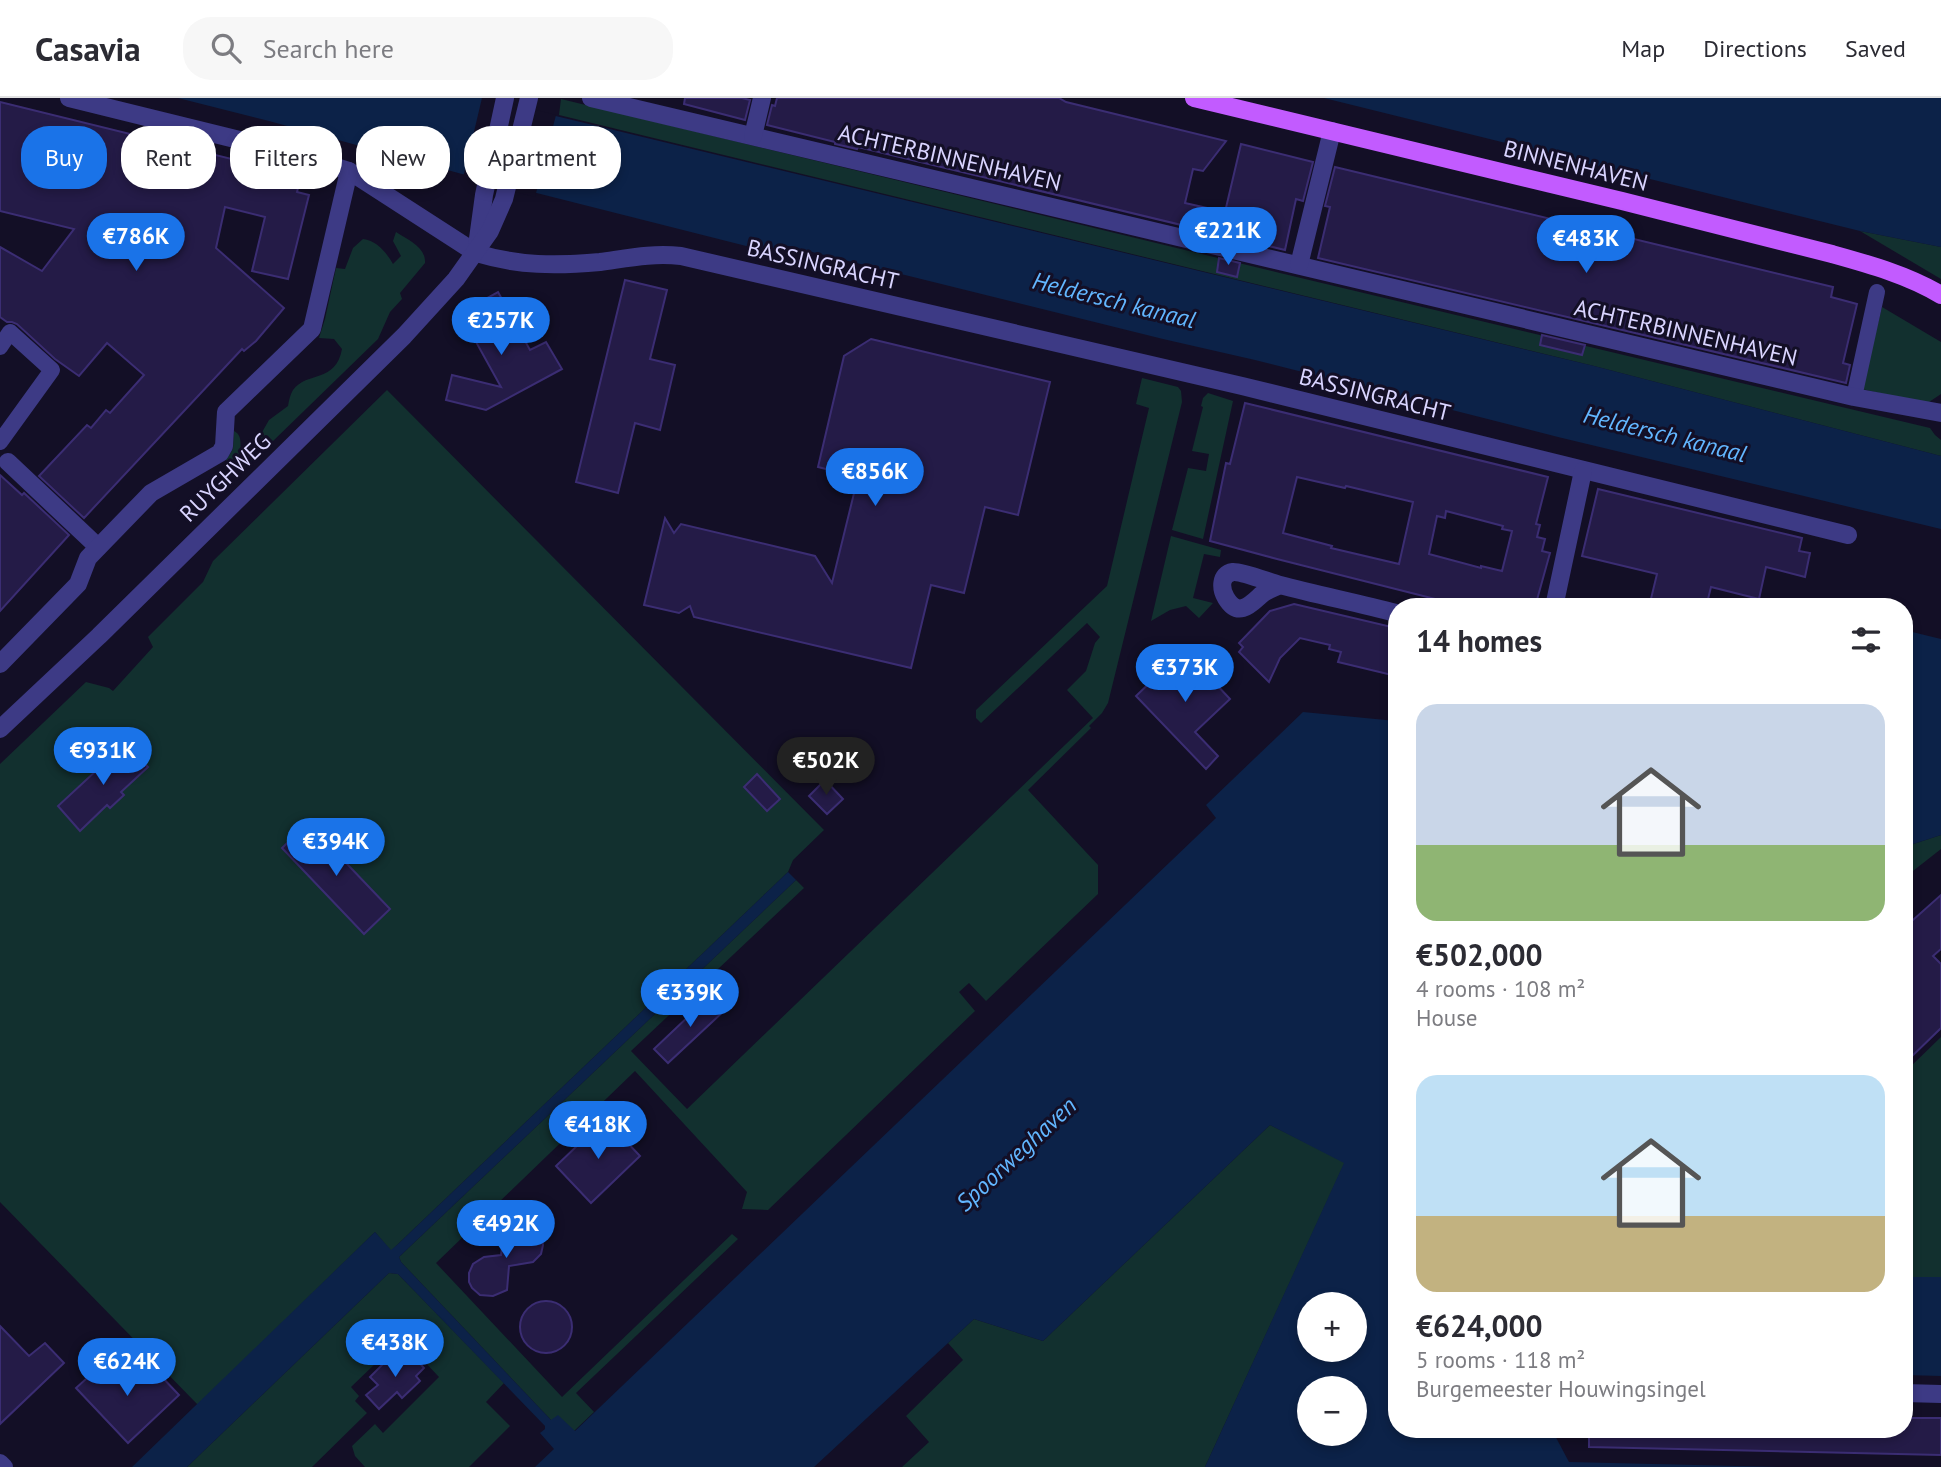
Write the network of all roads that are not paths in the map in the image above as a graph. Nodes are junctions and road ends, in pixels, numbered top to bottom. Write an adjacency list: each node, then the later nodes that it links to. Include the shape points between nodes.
1 (69, 98): 9 (street, BASSINGRACHT)
2 (591, 98): 8 (street, ACHTERBINNENHAVEN)
3 (762, 98): 8 (street)
4 (1194, 98): 7 (main road, BINNENHAVEN)
5 (505, 100): 10 (street, via 484,195)
6 (528, 103): 10 (street, RUYGHWEG, via 504,199)
7 (1332, 131): 11 (street); 13 (main road, BINNENHAVEN, via 1858,261)
8 (752, 136): 11 (street, ACHTERBINNENHAVEN)
9 (349, 171): 10 (street, BASSINGRACHT); 21 (street, RUYGHWEG, via 312,329 226,412 220,453 154,491)
10 (477, 253): 19 (street, BASSINGRACHT, via 512,262 559,265 654,254 681,256 1242,386); 26 (street, RUYGHWEG, via 404,336)
11 (1299, 265): 15 (street, ACHTERBINNENHAVEN)
12 (1877, 292): 15 (street)
13 (1941, 295)
14 (0, 347): 17 (street, via 10,331 52,370)
15 (1854, 397): 16 (street, ACHTERBINNENHAVEN)
16 (1941, 413)
17 (0, 442)
18 (4, 458): 21 (street)
19 (1583, 471): 20 (street, BASSINGRACHT); 23 (street)
20 (1848, 535)
21 (98, 547): 25 (street, RUYGHWEG, via 85,561 78,584)
22 (1280, 585): 24 (street)
23 (1556, 598)
24 (1388, 611)
25 (0, 664)
26 (0, 729)
27 (1913, 1393): 28 (street)
28 (1941, 1394)
29 (0, 1463): 30 (street)
30 (4, 1467)

